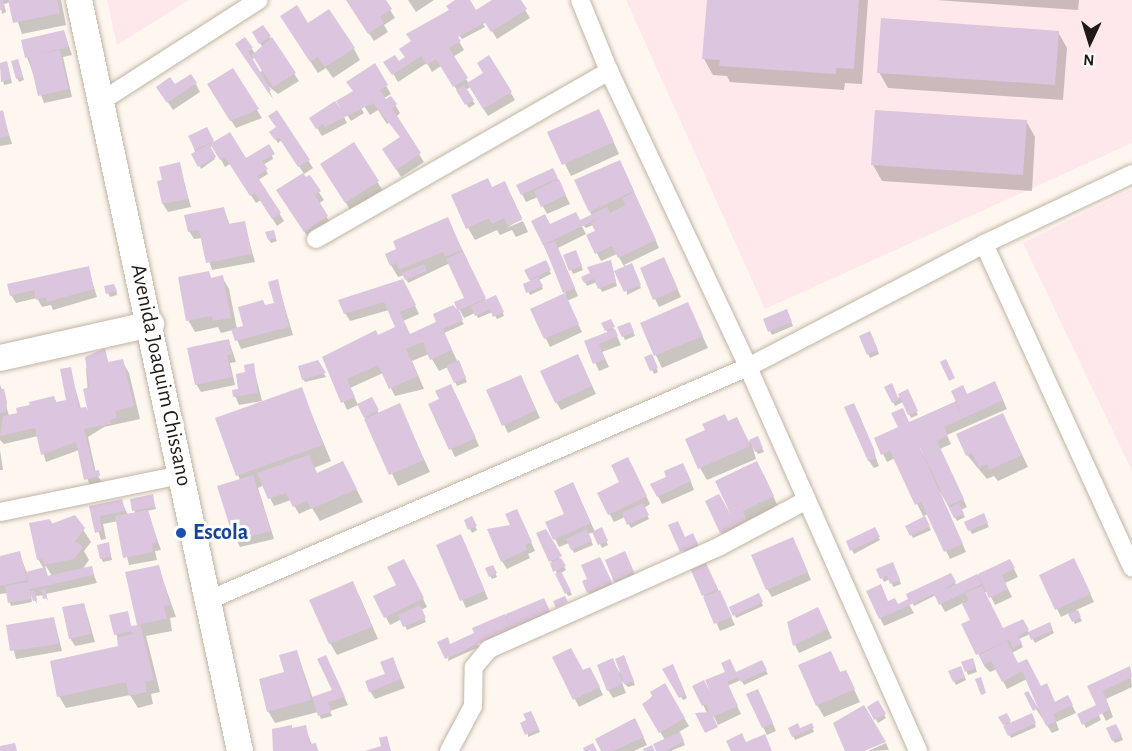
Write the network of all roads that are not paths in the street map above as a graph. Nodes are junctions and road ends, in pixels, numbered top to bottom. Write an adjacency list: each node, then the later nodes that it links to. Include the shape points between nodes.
1 (80, 0): 5 (street, Avenida Joaquim Chissano)
2 (259, 0): 5 (street)
3 (580, 0): 4 (street)
4 (609, 71): 7 (street); 11 (street)
5 (103, 100): 9 (street, Avenida Joaquim Chissano)
6 (1132, 174): 8 (street)
7 (316, 239)
8 (984, 244): 11 (street); 15 (street)
9 (151, 324): 10 (street); 12 (street, Avenida Joaquim Chissano)
10 (0, 358)
11 (748, 367): 13 (street); 16 (street)
12 (180, 475): 14 (street); 16 (street, Avenida Joaquim Chissano)
13 (807, 500): 18 (street, via 720,546 489,650 474,667 473,706); 19 (street)
14 (0, 512)
15 (1132, 568)
16 (209, 600): 17 (street, Avenida Joaquim Chissano)
17 (240, 751)
18 (449, 751)
19 (918, 751)

